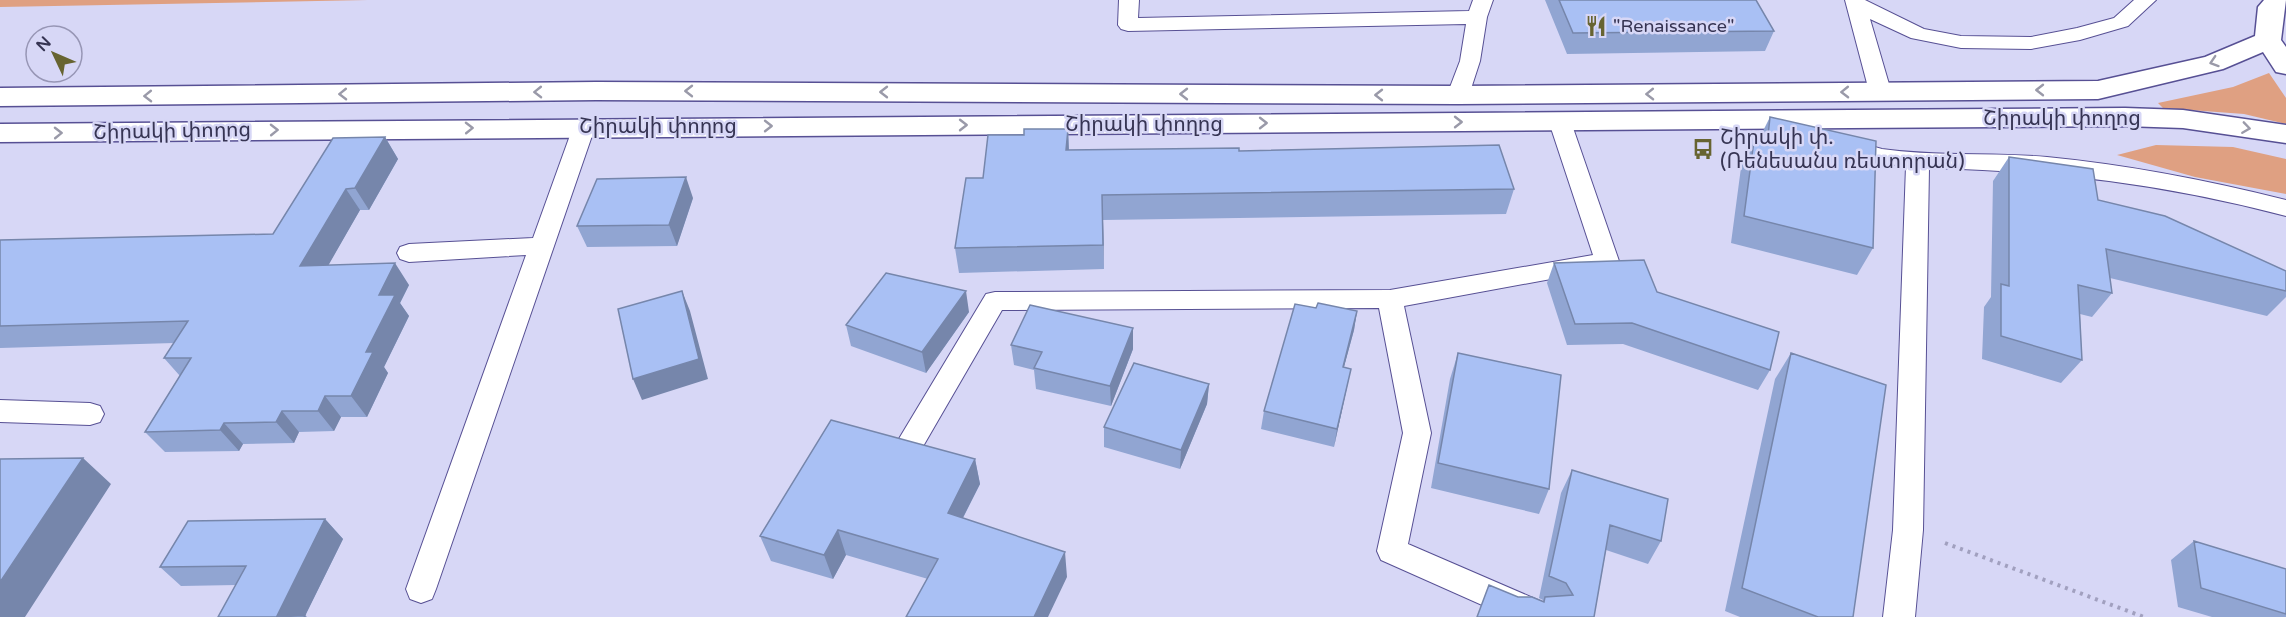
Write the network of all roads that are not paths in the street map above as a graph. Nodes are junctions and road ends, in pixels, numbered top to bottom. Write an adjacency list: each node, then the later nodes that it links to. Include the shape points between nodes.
1 (1128, 0): 9 (lane, via 1128,25)
2 (1322, 0): 9 (lane)
3 (1422, 0): 8 (lane)
4 (2146, 0): 6 (lane, via 2121,22 2031,43 1961,42 1918,34)
5 (2279, 0): 10 (highway, via 2271,7)
6 (1855, 2): 12 (lane)
7 (1480, 9): 8 (lane); 13 (lane, via 1470,61)
8 (1415, 20): 9 (lane)
9 (1344, 21)
10 (2268, 40): 11 (highway); 12 (highway, Շիրակի փողոց, one-way to 12, via 2213,63 2098,90)
11 (2286, 66)
12 (1880, 91): 13 (highway, Շիրակի փողոց, one-way to 13)
13 (1458, 95): 14 (highway, Շիրակի փողոց, one-way to 14, via 596,91)
14 (0, 97)
15 (1806, 120): 16 (highway, Շիրակի փողոց); 19 (highway, Շիրակի փողոց, one-way to 19, via 2183,119); 20 (lane, via 1835,142 1880,156)
16 (1560, 122): 17 (highway, Շիրակի փողոց, one-way to 16); 24 (lane, via 1607,261)
17 (584, 127): 18 (highway, Շիրակի փողոց, one-way to 17); 22 (lane)
18 (0, 133)
19 (2286, 134)
20 (1918, 160): 21 (lane, via 2009,162 2144,177 2215,189); 30 (lane, via 1908,530)
21 (2286, 208)
22 (542, 246): 23 (lane); 28 (lane)
23 (409, 254)
24 (1390, 299): 27 (lane, via 996,301); 29 (lane, via 1418,434 1392,551)
25 (0, 411): 26 (lane)
26 (90, 414)
27 (908, 447)
28 (421, 589)
29 (1543, 617)
30 (1899, 617)

